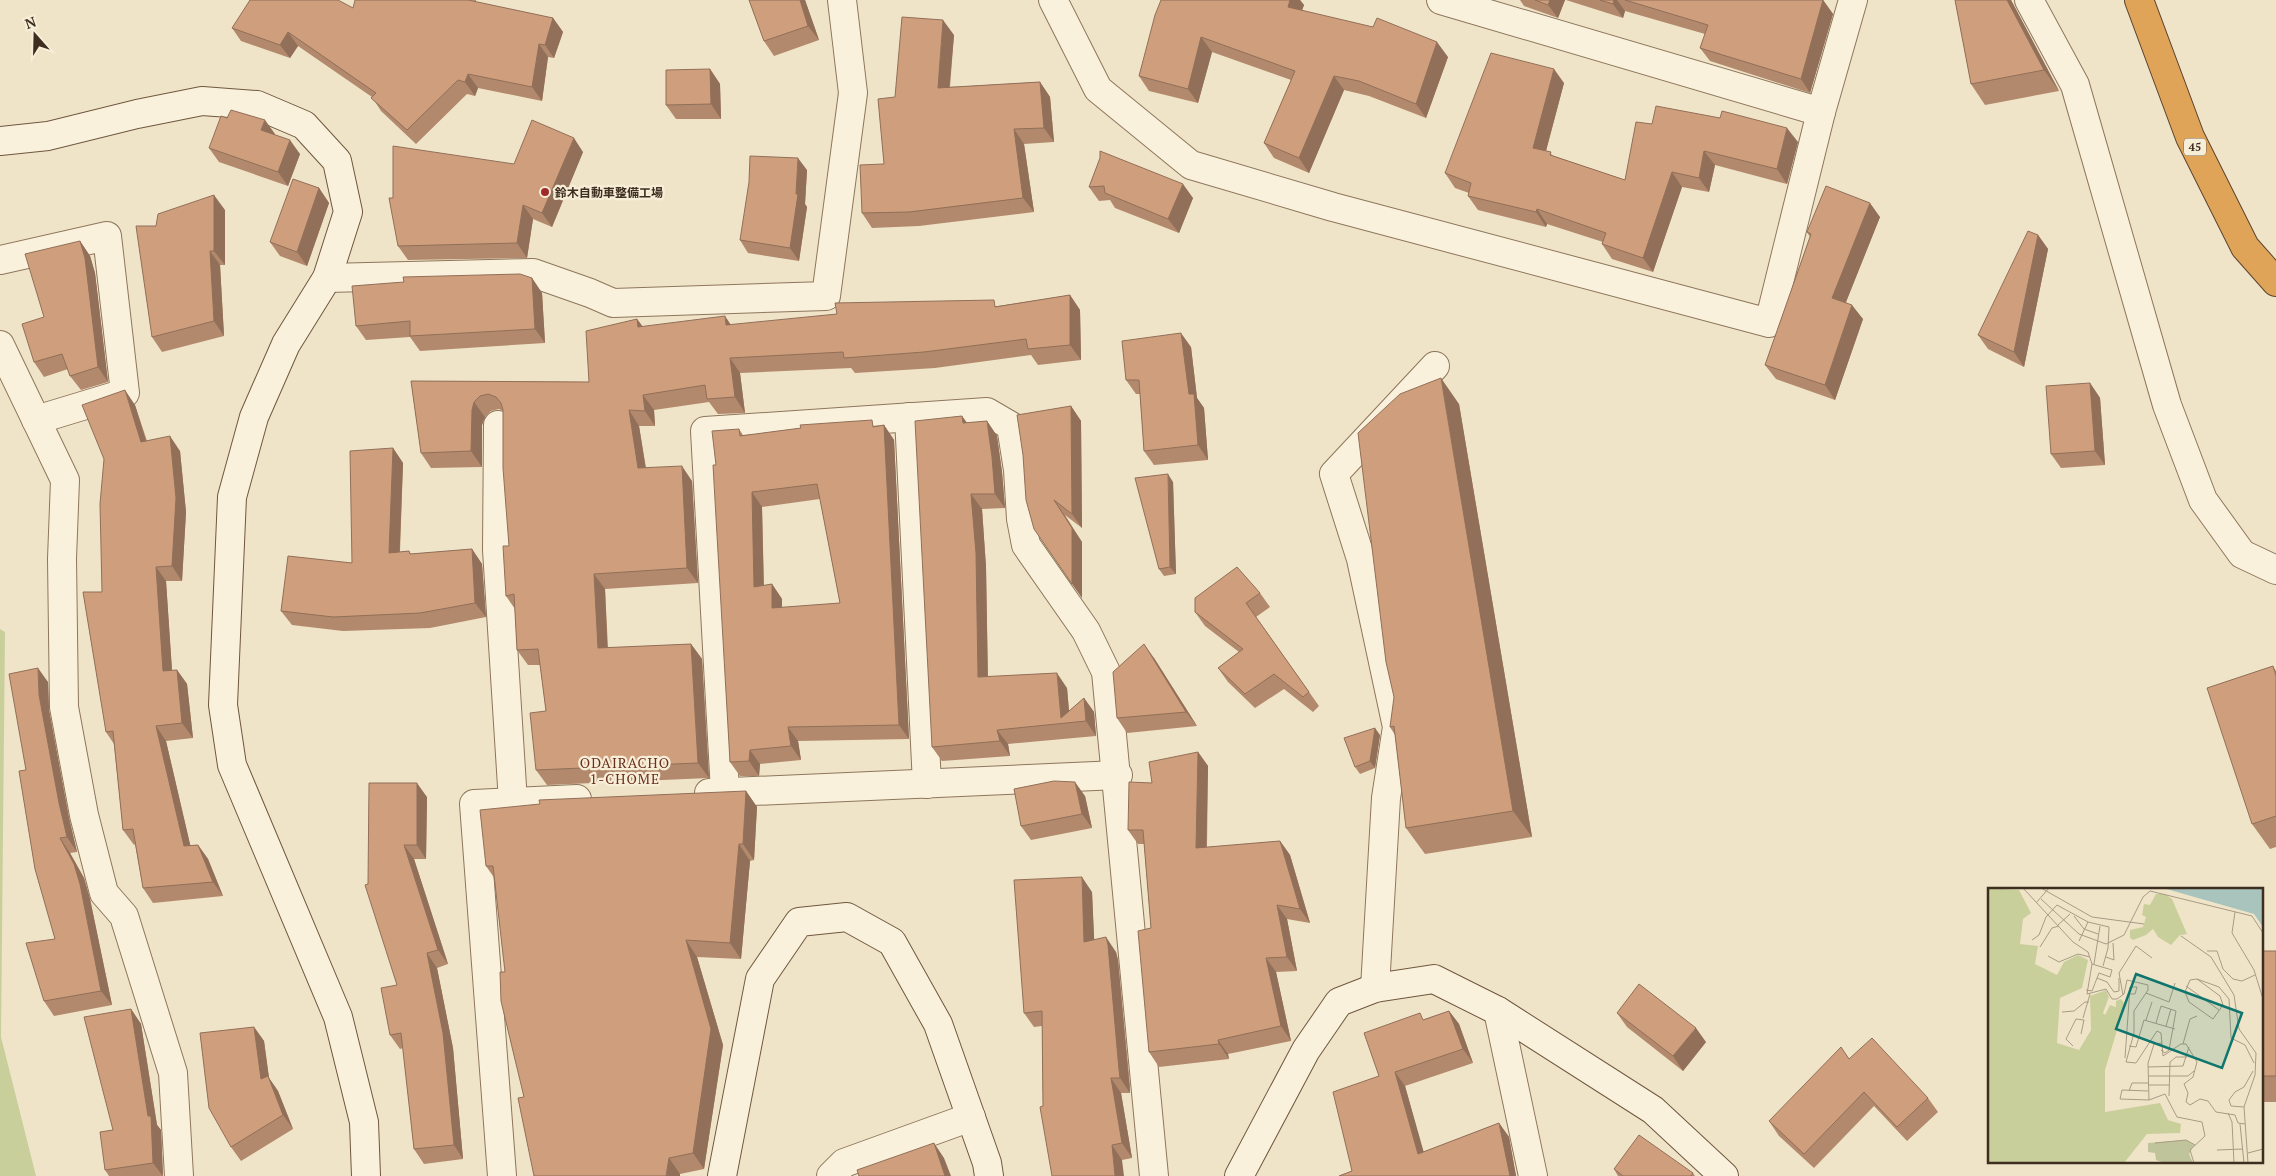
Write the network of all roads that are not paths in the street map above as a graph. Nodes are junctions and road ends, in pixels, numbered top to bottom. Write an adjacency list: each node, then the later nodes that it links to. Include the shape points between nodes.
1 (842, 0): 10 (street, via 853,93 826,296 612,303 533,273)
2 (1053, 0): 7 (street, via 1098,89 1191,165 1342,209 1769,323)
3 (1441, 0): 7 (street)
4 (1853, 0): 7 (street)
5 (2028, 0): 17 (street, via 2075,85 2167,405 2203,500 2242,554)
6 (2139, 0): 11 (highway, 45, via 2190,137 2245,247)
7 (1821, 112)
8 (0, 141): 10 (street, via 48,136 202,101 257,105 304,125 337,161 348,212)
9 (0, 260): 15 (street, via 107,236 125,393)
10 (327, 278): 28 (street, via 286,344 254,417 232,497 222,704 232,765 338,1017 364,1122)
11 (2276, 282)
12 (0, 345): 15 (street)
13 (1435, 366): 24 (street, via 1334,474 1361,559 1396,728 1386,798)
14 (909, 417): 18 (street, via 987,412 1011,426 1026,544 1086,631 1106,672); 19 (street); 20 (street, via 705,431)
15 (36, 420): 27 (street, via 65,480 62,559 64,707 84,815 104,893 124,916 173,1073)
16 (498, 425): 23 (street, via 497,550)
17 (2276, 570)
18 (1118, 775): 19 (street); 33 (street)
19 (927, 784): 20 (street)
20 (725, 792): 21 (street)
21 (687, 794)
22 (600, 798): 23 (street)
23 (513, 802): 29 (street, via 474,804)
24 (1375, 988): 25 (street, via 1434,979); 34 (street, via 1339,1002 1306,1050)
25 (1498, 1011): 35 (street); 36 (street, via 1653,1110)
26 (971, 1117): 30 (street, via 938,1024 892,942 846,916 799,922 760,979); 31 (street, via 844,1163); 32 (street)
27 (178, 1176)
28 (366, 1176)
29 (502, 1176)
30 (722, 1176)
31 (831, 1176)
32 (989, 1176)
33 (1154, 1176)
34 (1239, 1176)
35 (1533, 1176)
36 (1724, 1176)

